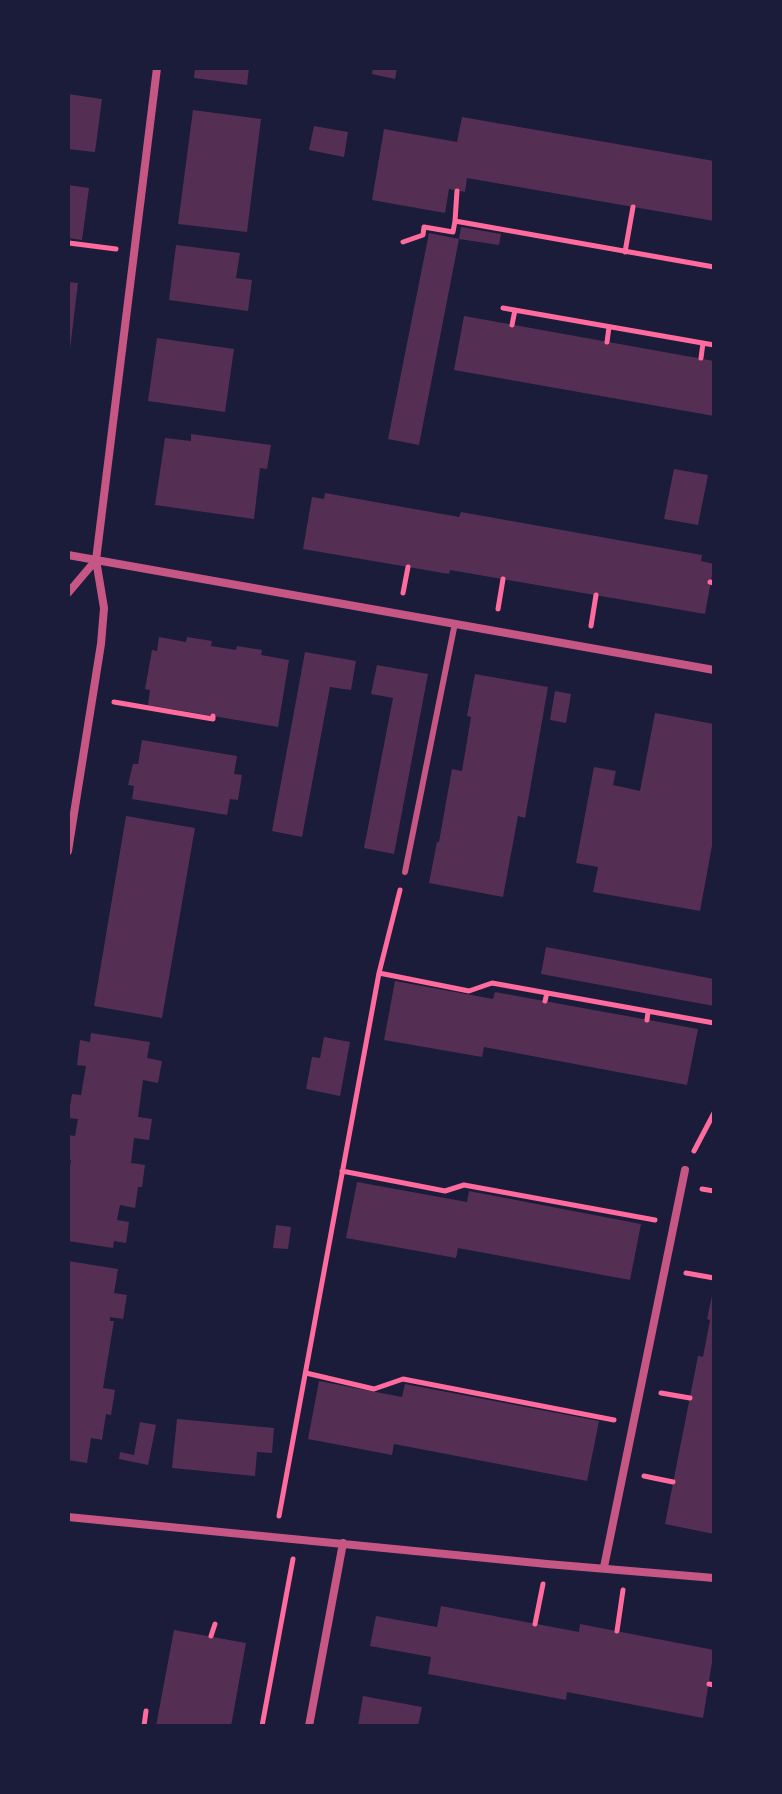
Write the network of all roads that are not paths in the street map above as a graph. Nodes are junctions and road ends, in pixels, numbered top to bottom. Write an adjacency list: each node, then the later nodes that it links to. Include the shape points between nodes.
1 (157, 68): 3 (street)
2 (68, 555): 3 (street)
3 (96, 560): 4 (street); 5 (street); 7 (street, via 104,608 101,644)
4 (68, 593)
5 (455, 623): 6 (street); 8 (lane)
6 (714, 670)
7 (68, 851)
8 (405, 872)
9 (685, 1170): 12 (street)
10 (68, 1517): 11 (street)
11 (343, 1543): 12 (street); 14 (street)
12 (604, 1567): 13 (street)
13 (714, 1578)
14 (309, 1726)

